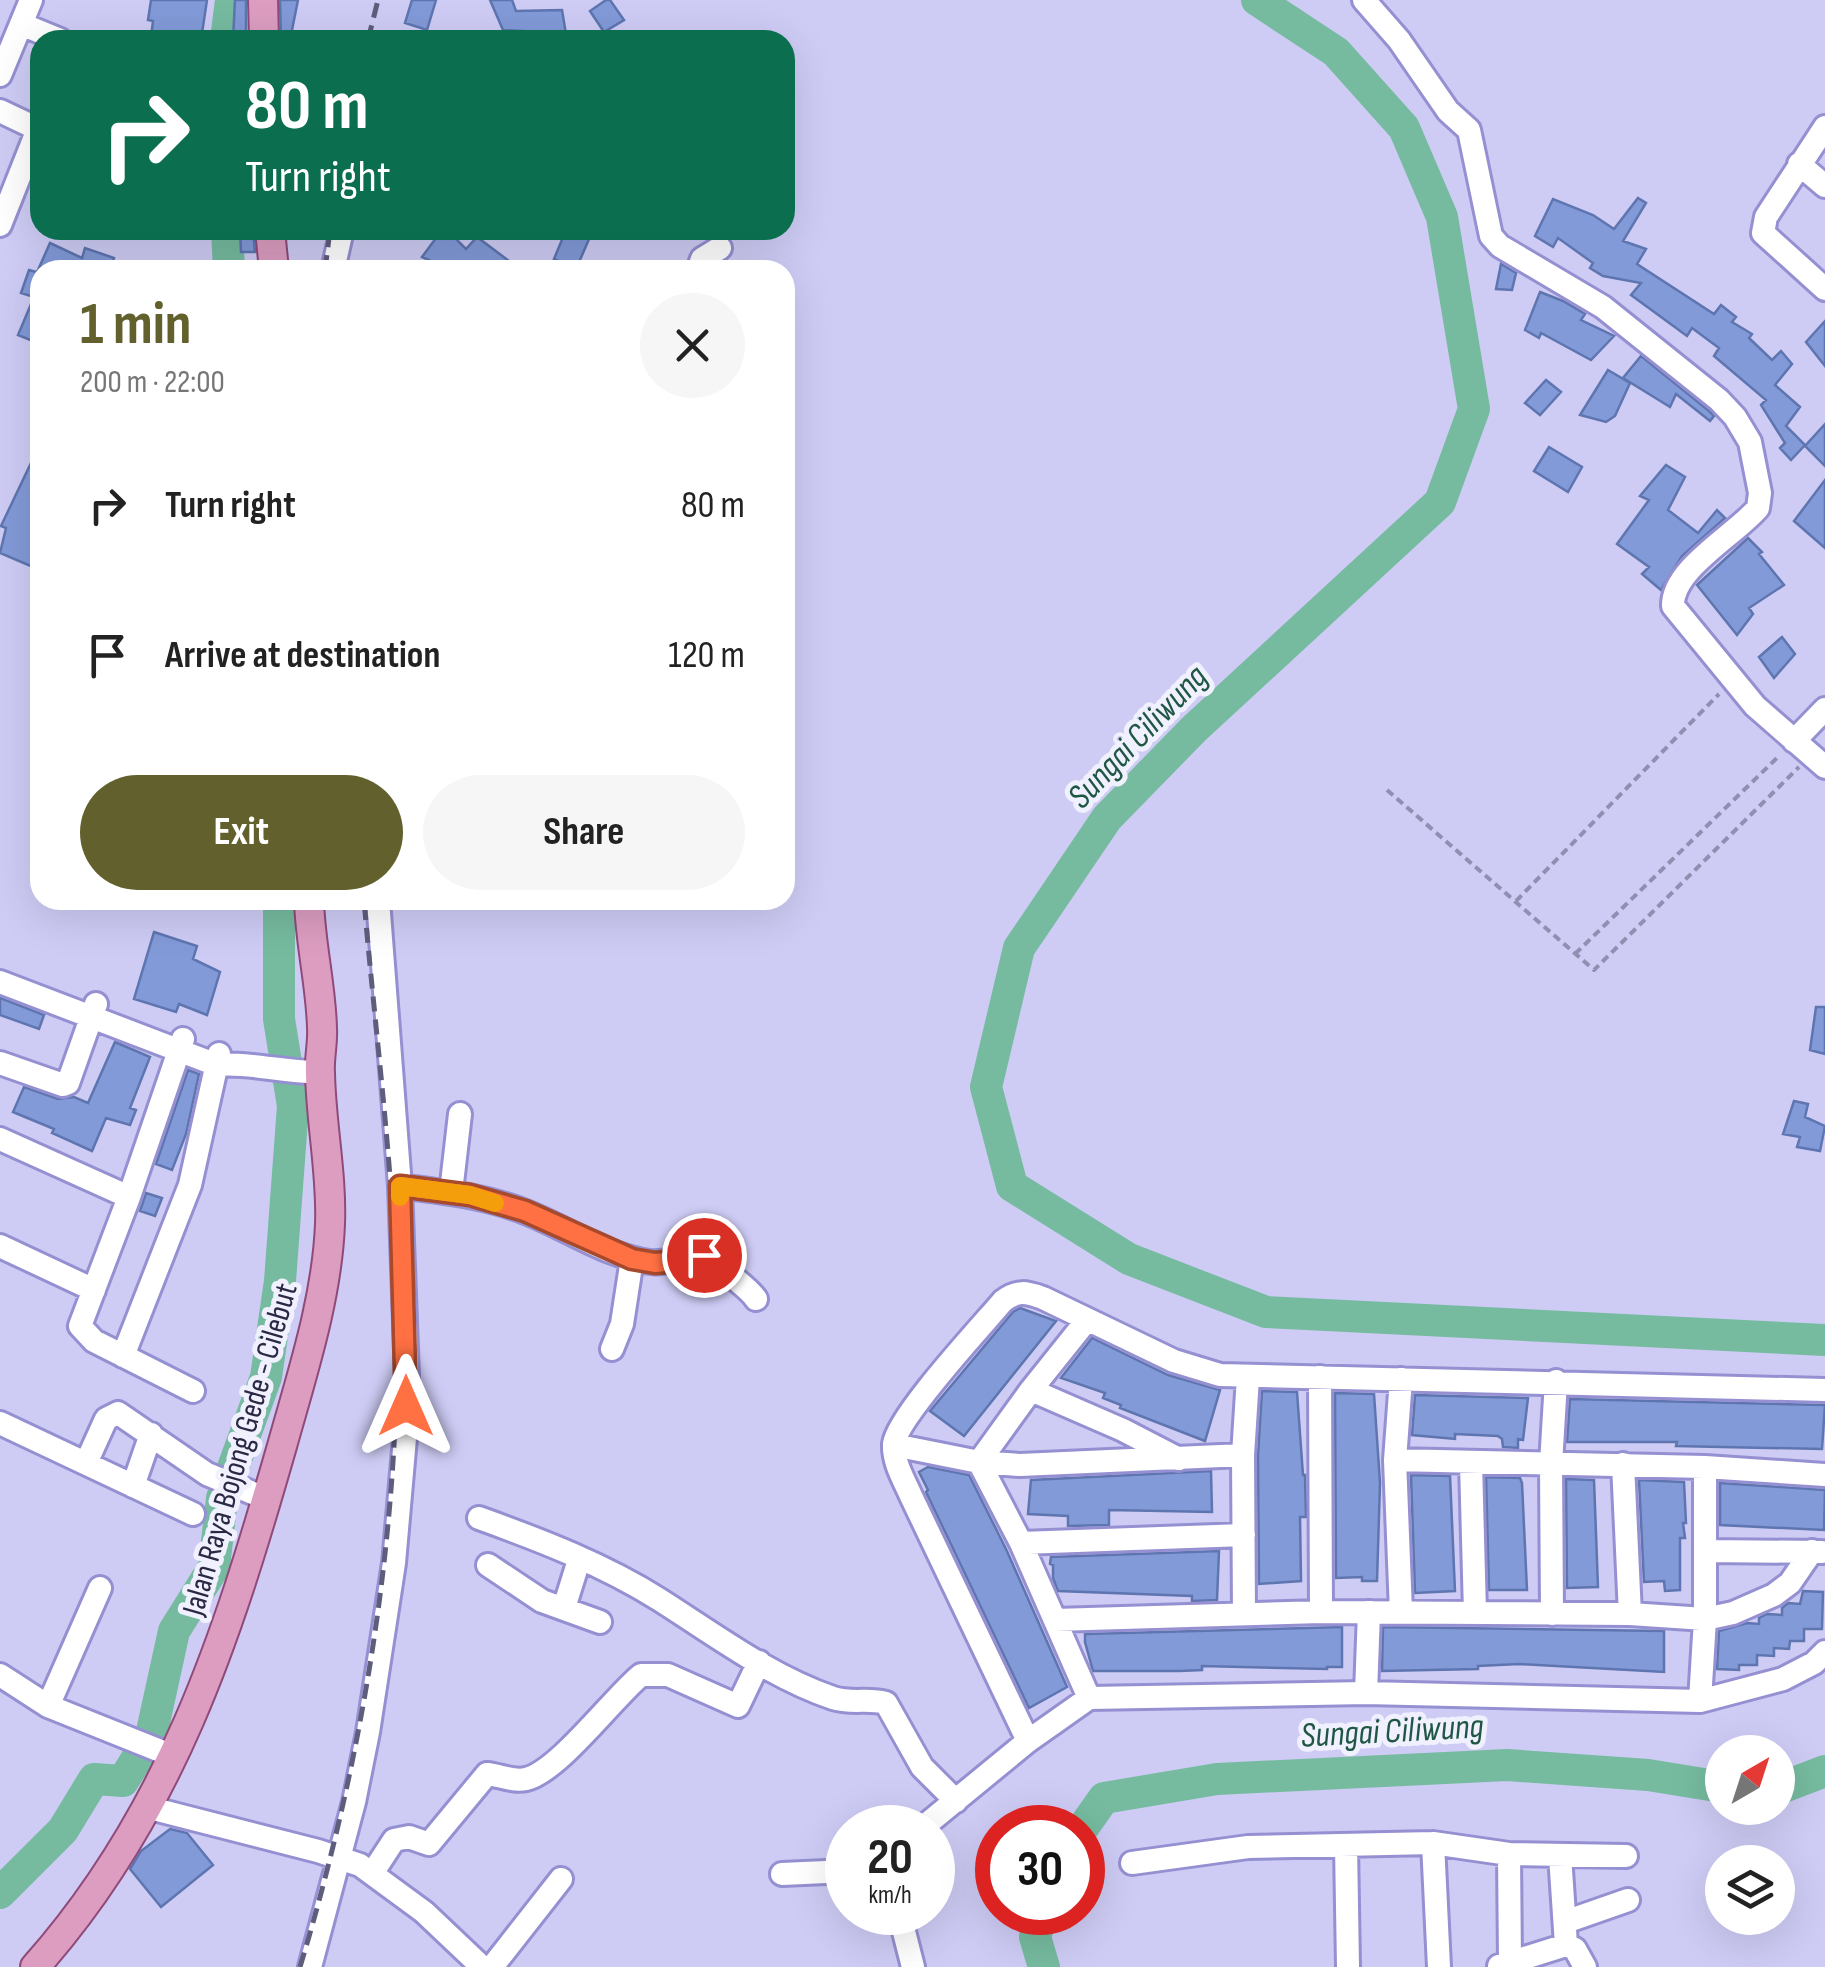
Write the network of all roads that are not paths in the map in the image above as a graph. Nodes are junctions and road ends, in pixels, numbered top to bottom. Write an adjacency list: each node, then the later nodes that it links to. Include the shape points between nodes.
1 (31, 0): 4 (street)
2 (263, 0): 6 (main road)
3 (1364, 0): 19 (street, via 1448,112 1469,130 1491,236 1604,307 1693,377 1744,429 1758,508 1687,573 1673,606 1754,706)
4 (21, 24): 5 (street); 7 (street)
5 (36, 30)
6 (264, 30)
7 (0, 75)
8 (0, 111): 9 (street)
9 (30, 126)
10 (1825, 127): 12 (street)
11 (30, 152): 14 (street)
12 (1799, 164): 13 (street); 17 (street, via 1762,233)
13 (1825, 186)
14 (0, 225)
15 (720, 248): 16 (street)
16 (702, 260)
17 (1825, 289)
18 (1825, 710): 19 (street)
19 (1814, 752)
20 (311, 910): 28 (main road, Jalan Raya Bojong Gede - Cilebut, via 322,1028)
21 (379, 910): 31 (street)
22 (0, 968): 24 (street)
23 (0, 982): 24 (street)
24 (94, 1010): 25 (street); 27 (street, via 66,1084)
25 (182, 1044): 26 (street); 33 (street)
26 (226, 1059): 28 (street); 40 (street, via 190,1184)
27 (0, 1063)
28 (315, 1072): 62 (main road, Jalan Raya Bojong Gede - Cilebut, via 328,1161 328,1257 310,1344)
29 (460, 1114): 32 (street)
30 (0, 1139): 33 (street)
31 (400, 1186): 32 (street); 100 (street, via 407,1376 394,1563)
32 (451, 1192): 35 (street, via 525,1211)
33 (130, 1196): 36 (street)
34 (0, 1246): 36 (street)
35 (632, 1259): 37 (street, via 655,1263 701,1254); 39 (street)
36 (94, 1290): 40 (street, via 80,1326)
37 (756, 1299)
38 (1087, 1320): 41 (street, via 1174,1360); 45 (street); 50 (street, via 1028,1292 1014,1292 909,1414)
39 (612, 1349)
40 (123, 1356): 47 (street)
41 (1248, 1377): 42 (street); 51 (street)
42 (1320, 1377): 43 (street); 73 (street)
43 (1401, 1378): 44 (street); 53 (street)
44 (1556, 1382): 46 (street); 57 (street)
45 (1031, 1390): 52 (street); 55 (street)
46 (1825, 1390)
47 (192, 1392)
48 (0, 1422): 54 (street)
49 (151, 1434): 54 (street, via 114,1413); 61 (street); 62 (street, via 214,1478)
50 (894, 1444): 55 (street); 90 (street, via 911,1496)
51 (1243, 1455): 52 (street); 65 (street)
52 (1180, 1459): 55 (street)
53 (1395, 1460): 56 (street); 75 (street)
54 (87, 1461): 61 (street)
55 (979, 1462): 66 (street)
56 (1471, 1463): 57 (street); 76 (street)
57 (1551, 1464): 58 (street); 78 (street)
58 (1623, 1464): 59 (street); 79 (street)
59 (1706, 1467): 60 (street); 67 (street)
60 (1825, 1475)
61 (133, 1486): 63 (street)
62 (258, 1496): 91 (main road, Jalan Raya Bojong Gede - Cilebut, via 206,1684)
63 (193, 1514)
64 (479, 1518): 69 (street)
65 (1244, 1535): 66 (street); 77 (street)
66 (1021, 1544): 81 (street)
67 (1705, 1552): 68 (street); 80 (street)
68 (1818, 1552): 80 (street, via 1774,1595)
69 (579, 1560): 72 (street); 84 (street, via 657,1598)
70 (488, 1566): 72 (street)
71 (100, 1588): 89 (street)
72 (564, 1608): 82 (street)
73 (1321, 1612): 74 (street); 77 (street)
74 (1369, 1612): 75 (street); 86 (street)
75 (1401, 1612): 76 (street)
76 (1475, 1613): 78 (street)
77 (1244, 1614): 81 (street)
78 (1552, 1614): 79 (street)
79 (1630, 1614): 80 (street)
80 (1705, 1619): 88 (street)
81 (1055, 1620): 87 (street)
82 (600, 1622)
83 (1825, 1652): 88 (street, via 1783,1679)
84 (760, 1662): 92 (street, via 836,1699 886,1703 922,1766); 102 (street, via 738,1706 668,1675 641,1675 534,1776 487,1774 428,1844 394,1840)
85 (0, 1675): 89 (street)
86 (1366, 1693): 87 (street); 88 (street)
87 (1089, 1698): 90 (street)
88 (1700, 1700)
89 (48, 1706): 91 (street)
90 (1028, 1741): 92 (street)
91 (163, 1751): 94 (main road, Jalan Raya Bojong Gede - Cilebut)
92 (956, 1801): 93 (street)
93 (951, 1805)
94 (150, 1808): 100 (street); 110 (main road, Jalan Raya Bojong Gede - Cilebut)
95 (1434, 1843): 96 (street); 97 (street); 116 (street)
96 (1346, 1845): 101 (street, via 1248,1847); 115 (street)
97 (1509, 1854): 98 (street); 109 (street)
98 (1560, 1855): 99 (street); 107 (street)
99 (1626, 1856)
100 (340, 1857): 102 (street); 111 (street)
101 (1132, 1863)
102 (373, 1872): 112 (street)
103 (825, 1872): 104 (street)
104 (782, 1874)
105 (561, 1879): 113 (street)
106 (1628, 1900): 107 (street)
107 (1565, 1934): 109 (street); 117 (street)
108 (905, 1935): 114 (street)
109 (1503, 1965)
110 (36, 1967)
111 (310, 1967)
112 (482, 1967)
113 (492, 1967)
114 (914, 1967)
115 (1348, 1967)
116 (1439, 1967)
117 (1585, 1967)

